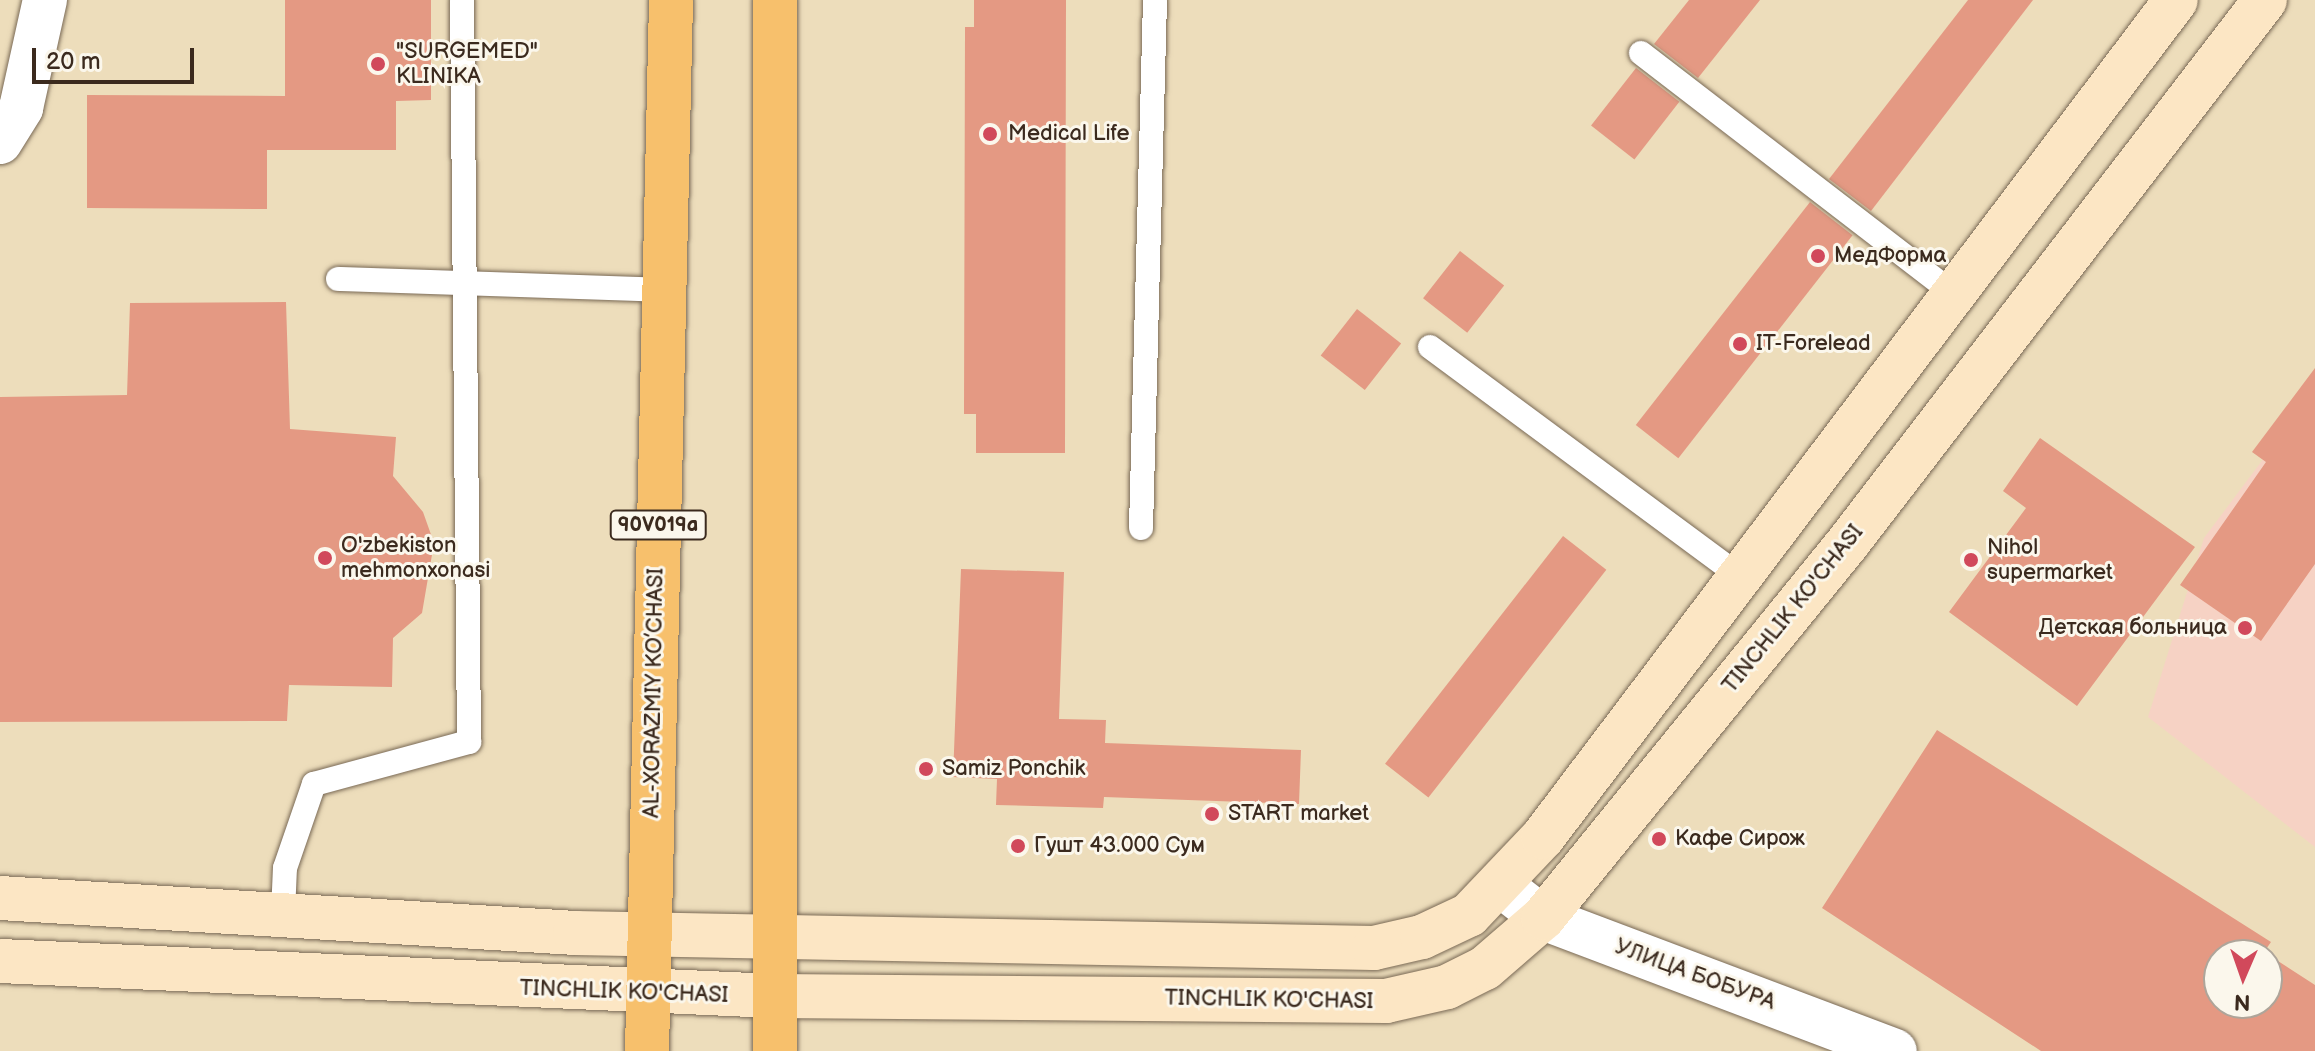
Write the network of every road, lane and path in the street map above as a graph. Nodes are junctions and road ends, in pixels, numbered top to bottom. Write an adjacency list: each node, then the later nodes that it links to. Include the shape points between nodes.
1 (45, 0): 9 (street, via 21,108)
2 (462, 0): 11 (lane)
3 (671, 0): 12 (main road, AL-XORAZMIY KO’CHASI / 90V019a)
4 (775, 0): 22 (main road)
5 (1155, 0): 15 (lane)
6 (2265, 0): 20 (main road, TINCHLIK KO'CHASI, via 1847,544)
7 (2167, 3): 13 (main road)
8 (1641, 53): 13 (lane)
9 (0, 142)
10 (338, 279): 11 (lane)
11 (466, 281): 12 (lane); 19 (lane, via 469,742 314,784 285,868)
12 (664, 290): 21 (main road, AL-XORAZMIY KO’CHASI / 90V019a)
13 (1954, 294): 16 (main road)
14 (1430, 347): 16 (lane)
15 (1141, 528)
16 (1739, 576): 17 (main road)
17 (1502, 886): 20 (street, УЛИЦА БОБУРА); 22 (main road, via 1469,915 1374,948)
18 (0, 898): 19 (main road)
19 (283, 913): 21 (main road)
20 (1543, 918): 25 (main road, TINCHLIK KO'CHASI, via 1485,968 1447,987 1386,1001); 28 (street, УЛИЦА БОБУРА)
21 (649, 934): 22 (main road); 24 (main road, AL-XORAZMIY KO’CHASI / 90V019a)
22 (776, 937): 25 (main road)
23 (0, 961): 24 (main road, TINCHLIK KO'CHASI)
24 (647, 994): 25 (main road, TINCHLIK KO'CHASI); 26 (main road, AL-XORAZMIY KO’CHASI / 90V019a)
25 (775, 996): 27 (main road)
26 (647, 1051)
27 (775, 1051)
28 (1895, 1051)

